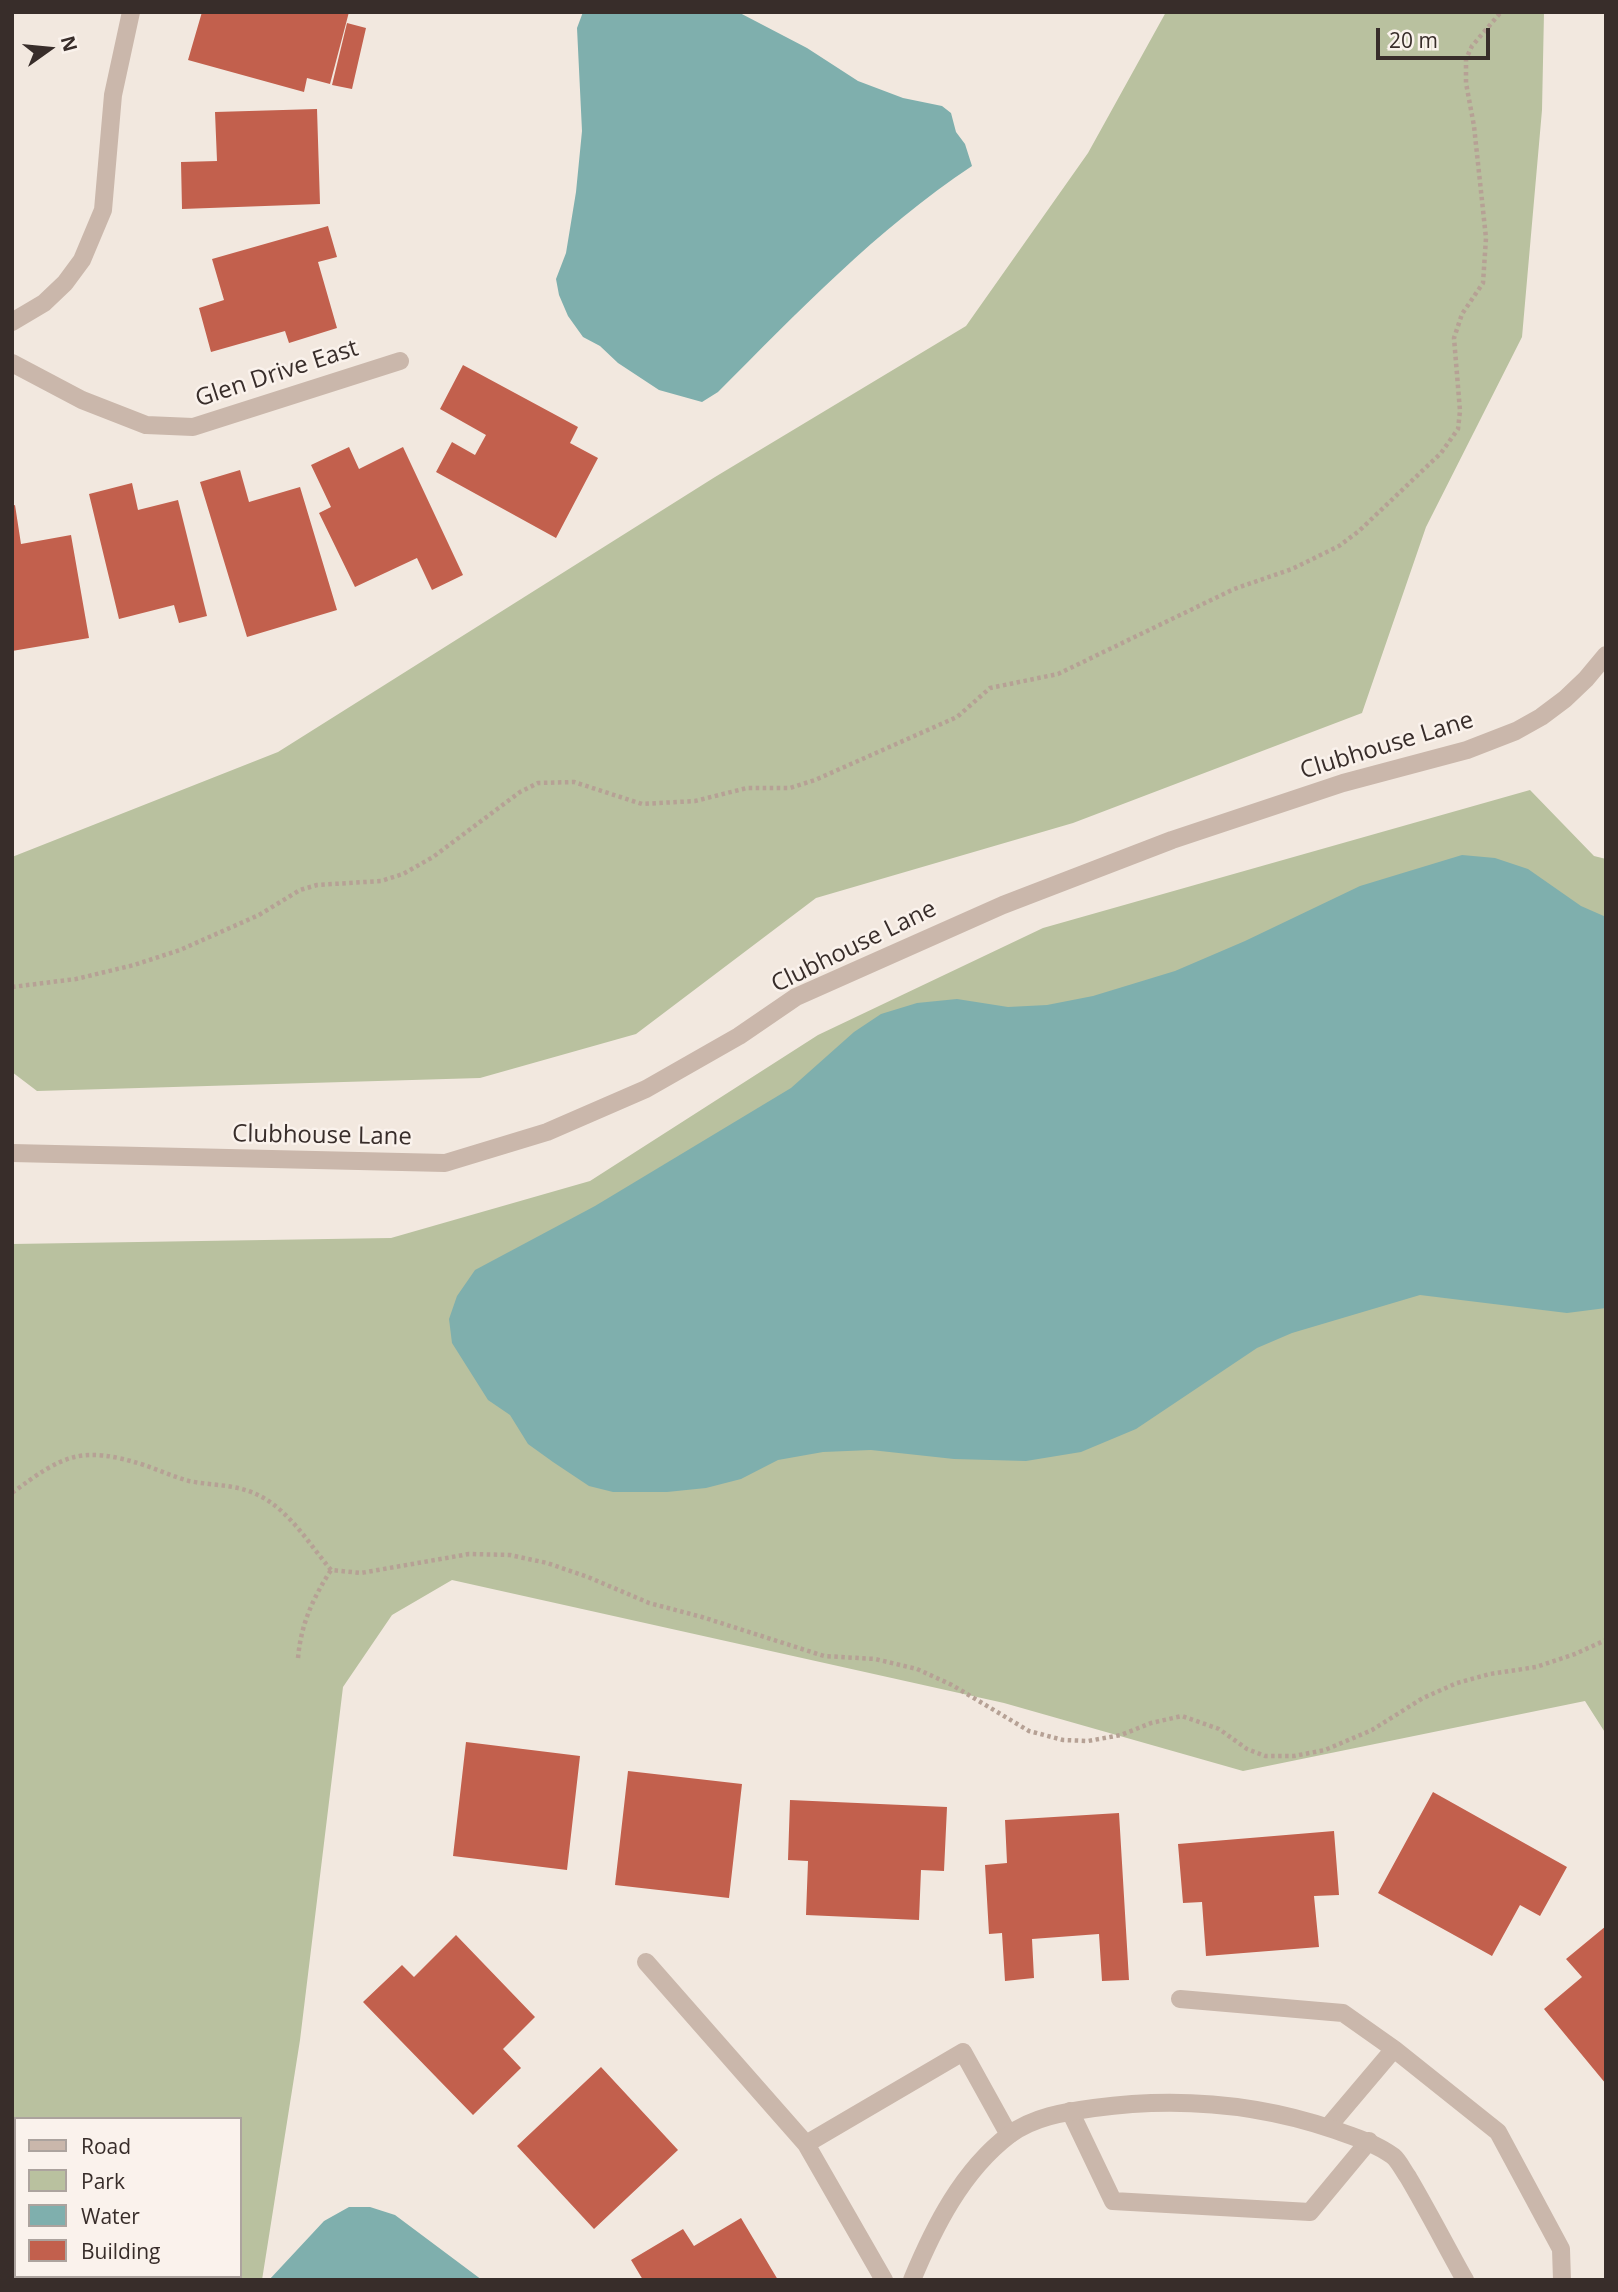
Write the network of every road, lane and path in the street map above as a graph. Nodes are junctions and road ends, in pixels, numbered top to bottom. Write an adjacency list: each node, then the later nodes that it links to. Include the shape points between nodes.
1 (131, 12): 3 (street, via 113,95 103,210 82,260 65,283 44,303)
2 (1501, 12): 7 (path, via 1466,59 1486,238 1483,283 1462,314 1454,338 1458,429 1441,453 1339,546 1234,589 1058,674 990,688 957,717 790,788 747,788 695,801 642,804 574,782 538,783 403,874 381,881 309,887 169,954 76,979)
3 (12, 322)
4 (400, 361): 5 (street, Glen Drive East, via 193,427 146,425 82,400)
5 (12, 363)
6 (1606, 655): 8 (street, Clubhouse Lane, via 1565,699 1516,731 1172,840 1003,905 796,997 646,1089 547,1132 445,1163)
7 (12, 987)
8 (12, 1153)
9 (12, 1493): 10 (path, via 53,1464 83,1453 104,1454 188,1481 235,1486 262,1497 287,1516)
10 (331, 1570): 11 (path, via 361,1573 469,1554 509,1555 547,1563 649,1603 824,1656 875,1659 917,1669 1029,1731 1088,1741 1182,1716 1219,1729 1265,1756 1325,1751 1457,1683 1536,1667); 12 (path, via 308,1613)
11 (1606, 1640)
12 (298, 1658)
13 (646, 1962): 20 (street)
14 (1180, 1998): 15 (street, via 1343,2013)
15 (1394, 2049): 17 (street); 24 (street, via 1498,2133 1561,2249)
16 (1070, 2111): 17 (street, via 1171,2101 1238,2106); 18 (street, via 1037,2119); 19 (street, via 1114,2201 1310,2212)
17 (1328, 2127): 19 (street)
18 (1009, 2136): 20 (street, via 963,2052); 22 (street, via 975,2168 944,2211)
19 (1369, 2141): 23 (street, via 1395,2158)
20 (806, 2144): 21 (street)
21 (884, 2280)
22 (912, 2280)
23 (1465, 2280)
24 (1562, 2280)

